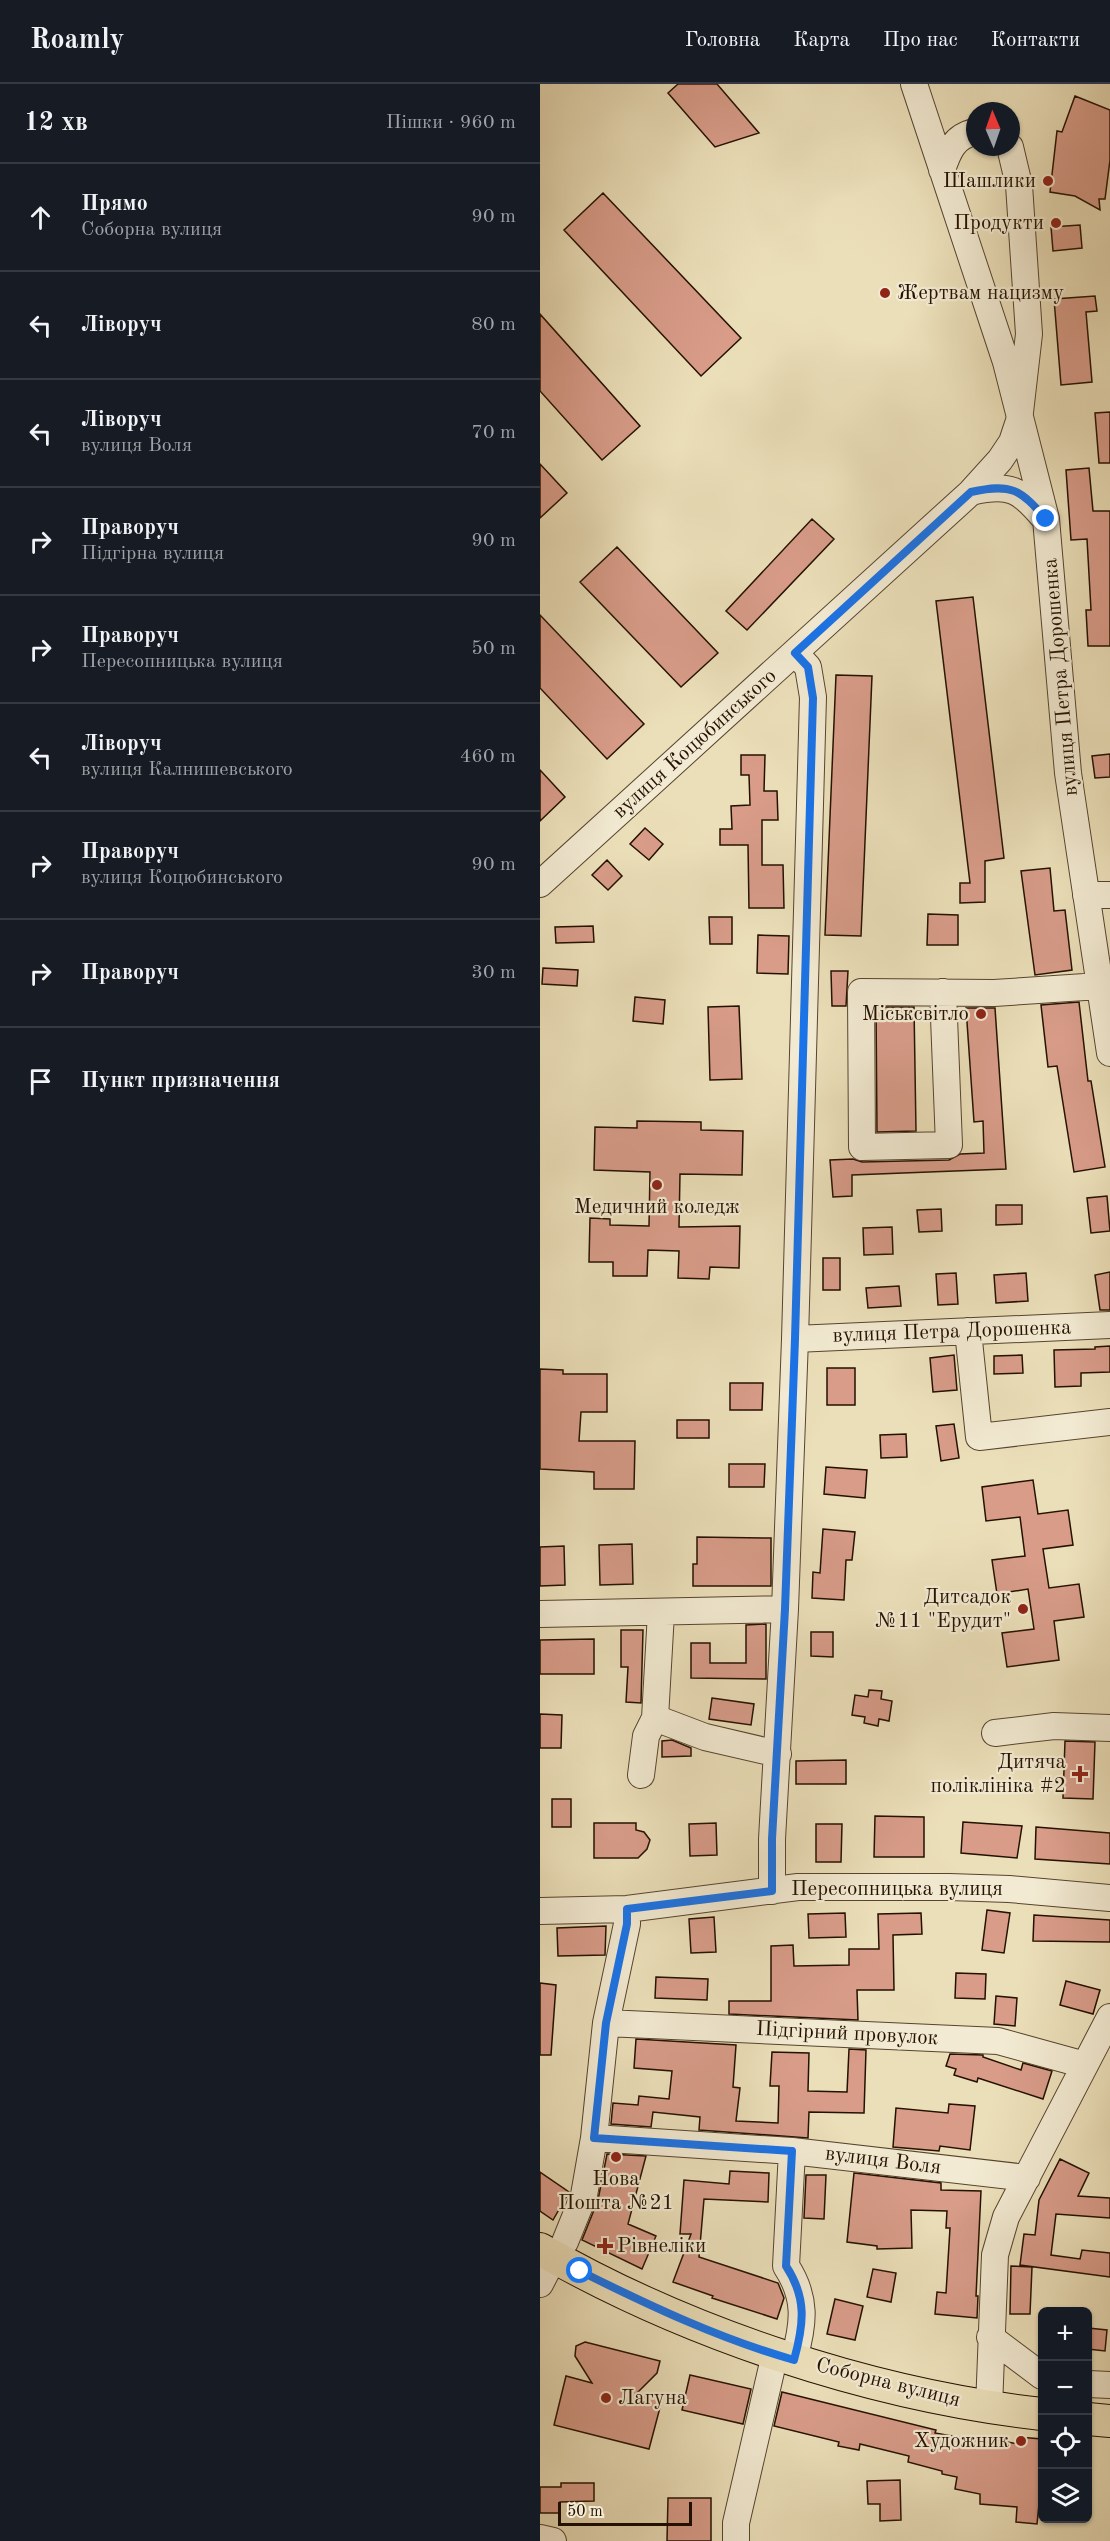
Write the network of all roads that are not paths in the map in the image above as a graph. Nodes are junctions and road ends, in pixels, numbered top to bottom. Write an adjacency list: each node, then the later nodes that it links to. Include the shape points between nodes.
1 (914, 84): 4 (street, вулиця Петра Дорошенка)
2 (966, 136): 4 (street, via 957,139)
3 (1012, 156): 5 (street, via 1019,185 1029,334)
4 (942, 170): 5 (street, вулиця Петра Дорошенка, via 1006,362)
5 (1019, 421): 6 (street, вулиця Коцюбинського, via 1000,460); 7 (street, вулиця Петра Дорошенка)
6 (971, 492): 7 (street, via 995,486 1016,491); 8 (street, вулиця Коцюбинського)
7 (1046, 519): 10 (street, вулиця Петра Дорошенка, via 1068,772)
8 (795, 653): 9 (street, вулиця Коцюбинського); 16 (street, via 808,667 813,698)
9 (540, 884)
10 (1098, 895): 11 (street, вулиця Петра Дорошенка)
11 (1100, 986): 12 (street); 13 (street, вулиця Петра Дорошенка)
12 (943, 992): 12 (street, via 861,992 862,1147 949,1145)
13 (1110, 1053)
14 (1110, 1325): 15 (street, вулиця Петра Дорошенка)
15 (968, 1331): 16 (street, вулиця Петра Дорошенка); 17 (street, via 979,1437)
16 (795, 1339): 18 (street)
17 (1110, 1422)
18 (785, 1609): 19 (street); 24 (street)
19 (661, 1612): 20 (street); 21 (street)
20 (540, 1614)
21 (655, 1718): 24 (street, via 705,1737); 25 (street, via 646,1736)
22 (1110, 1728): 23 (street, via 1054,1726)
23 (995, 1733)
24 (778, 1754): 26 (street)
25 (641, 1775)
26 (772, 1891): 27 (street, Пересопницька вулиця, via 798,1887 949,1887); 28 (street, Пересопницька вулиця)
27 (1110, 1898)
28 (627, 1909): 29 (street, Пересопницька вулиця); 31 (street)
29 (540, 1911)
30 (1110, 2017): 32 (street)
31 (606, 2023): 32 (street, Підгірний провулок, via 998,2042); 33 (street)
32 (1085, 2065): 35 (street)
33 (594, 2138): 34 (street, вулиця Воля); 36 (street, via 585,2195)
34 (792, 2151): 35 (street, вулиця Воля); 38 (street, via 786,2266 796,2281 803,2308 800,2339)
35 (1027, 2178): 37 (street, via 1006,2217 995,2255)
36 (550, 2258): 38 (main road, Соборна вулиця, via 629,2295)
37 (990, 2337): 39 (street); 42 (street)
38 (785, 2357): 42 (main road, Соборна вулиця); 48 (street, via 736,2523)
39 (1038, 2373)
40 (1092, 2384): 41 (street)
41 (1110, 2385)
42 (989, 2408): 43 (main road, Соборна вулиця)
43 (1038, 2414)
44 (1092, 2419): 45 (main road)
45 (1110, 2421)
46 (540, 2538): 47 (street)
47 (553, 2541)
48 (736, 2541)

